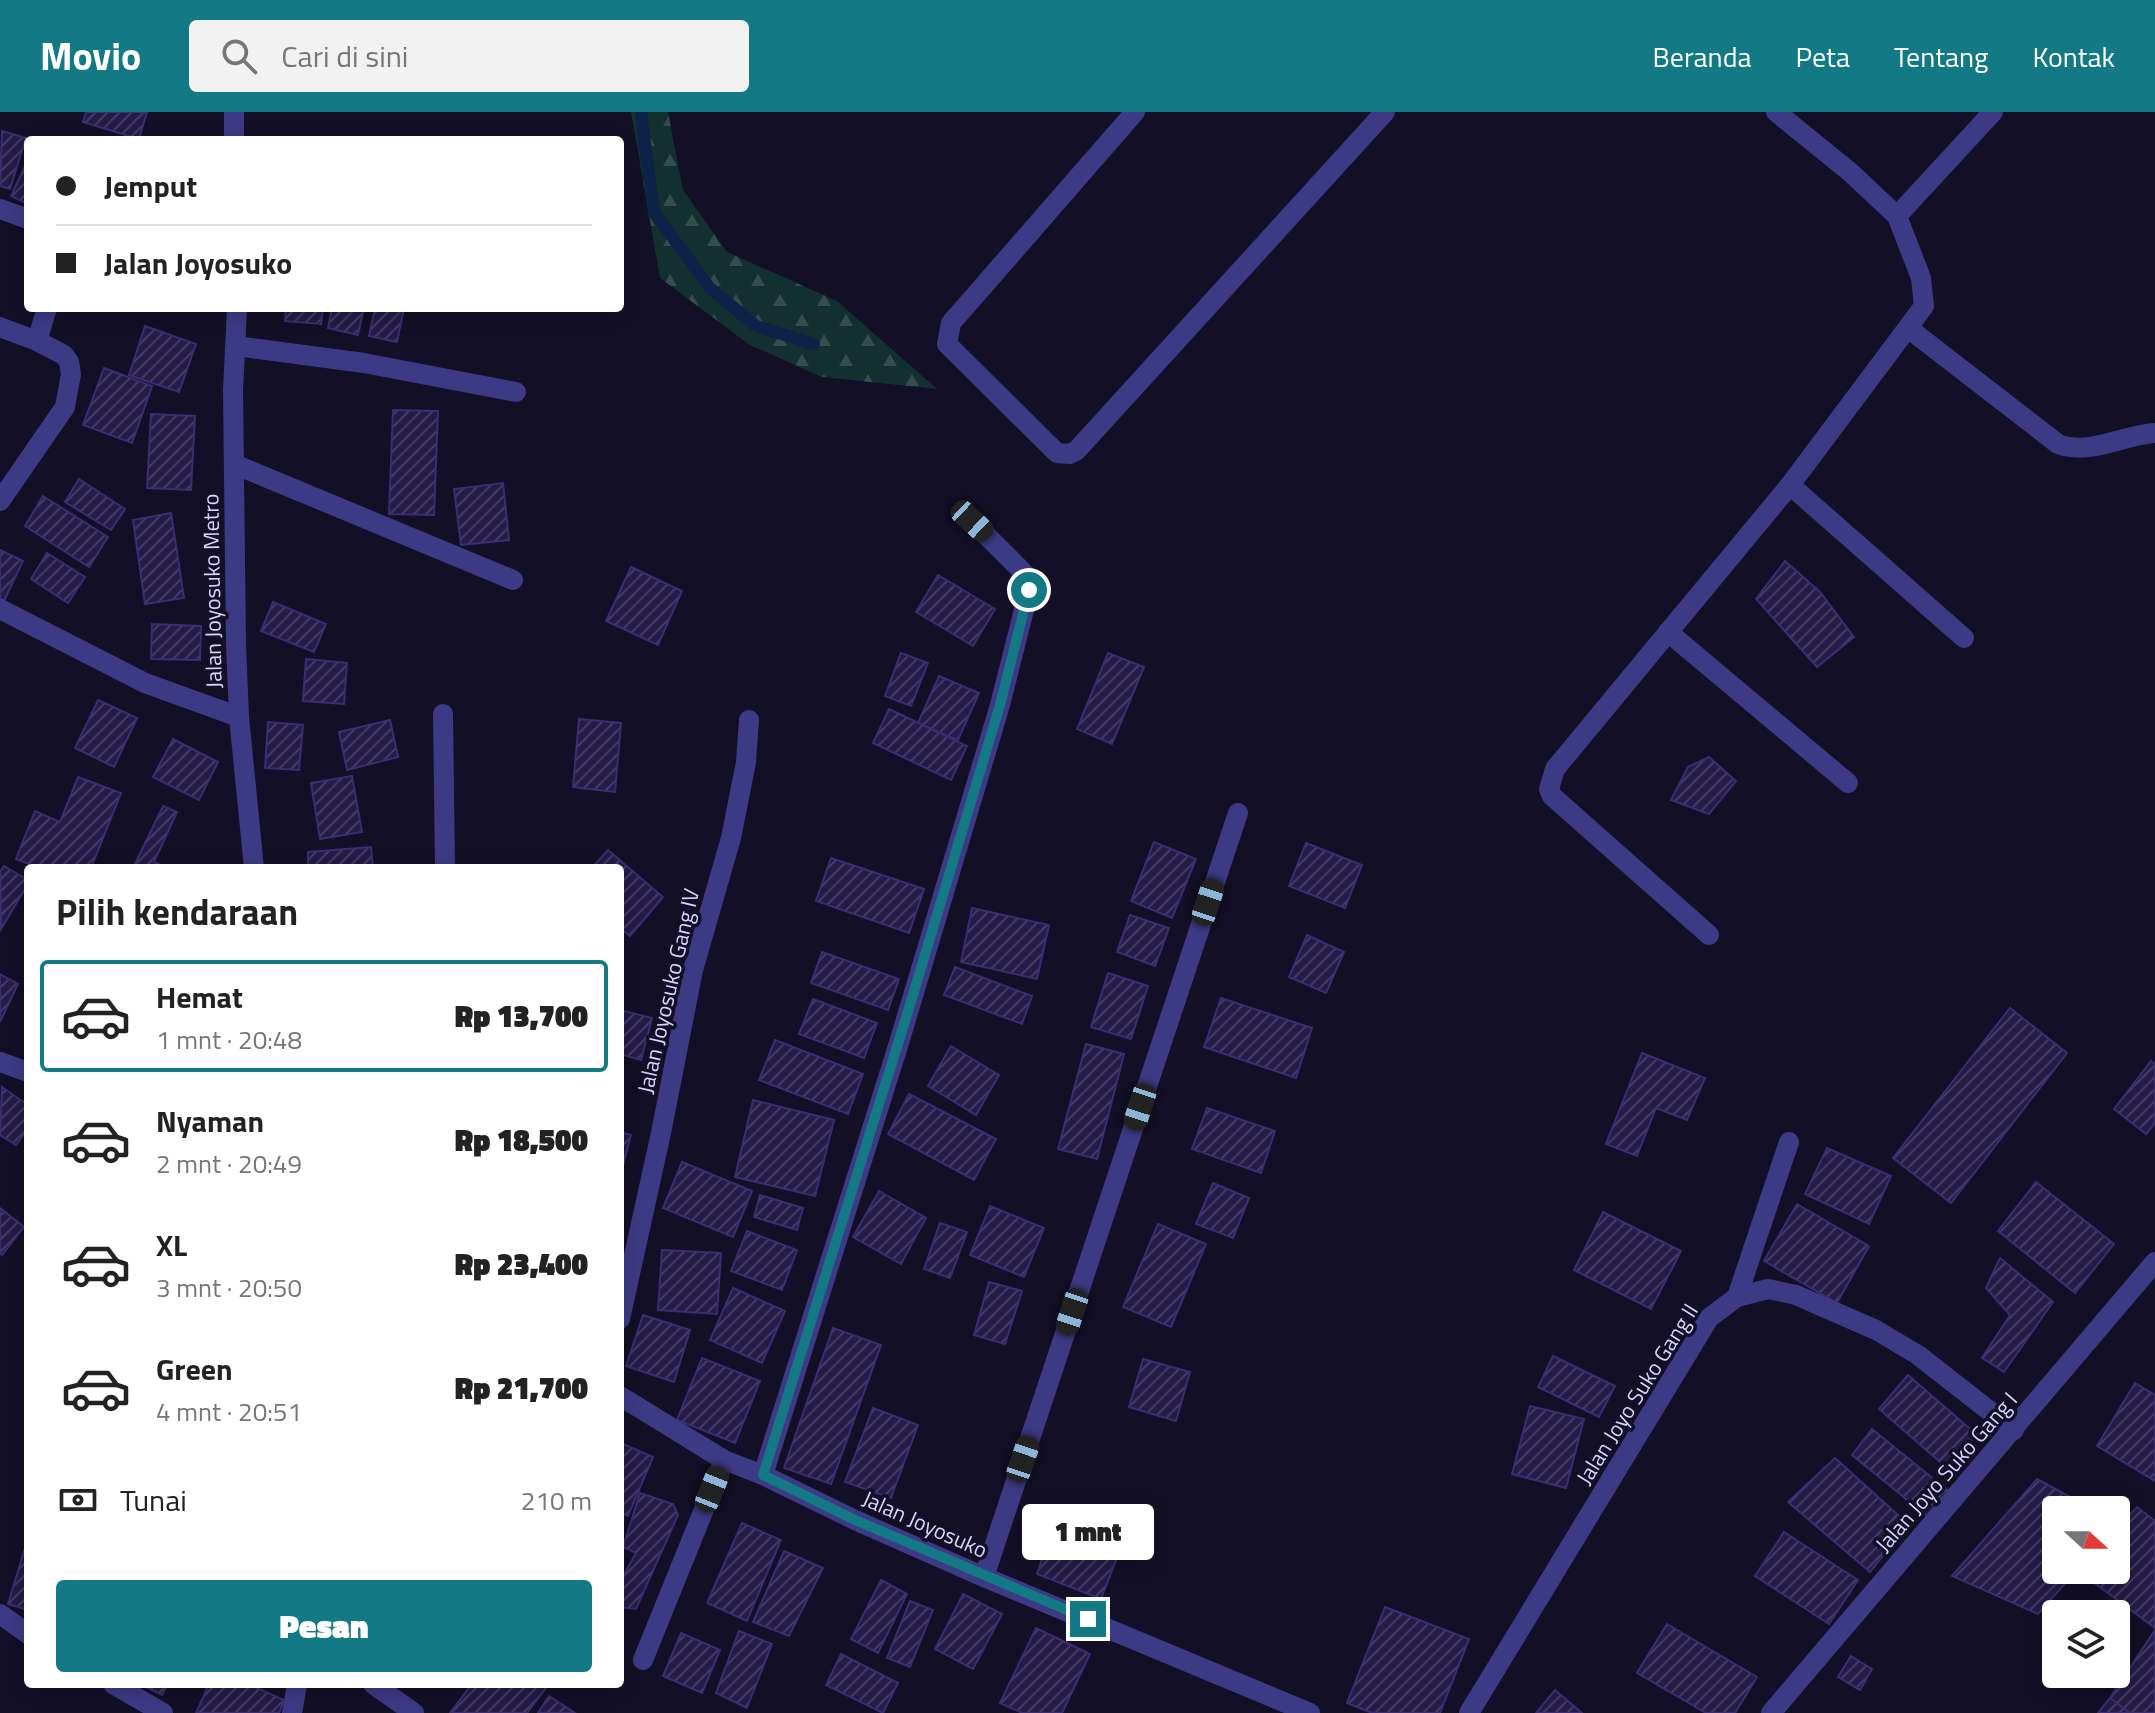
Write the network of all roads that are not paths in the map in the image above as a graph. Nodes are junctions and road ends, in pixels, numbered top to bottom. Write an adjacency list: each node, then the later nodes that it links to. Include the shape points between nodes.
1 (234, 112): 6 (street)
2 (1135, 112): 3 (street, via 951,323 947,344 1057,453 1077,450)
3 (1385, 112)
4 (1776, 112): 8 (street)
5 (1993, 112): 8 (street)
6 (234, 136)
7 (0, 209): 9 (street)
8 (1897, 216): 13 (street, via 1921,278 1924,306)
9 (24, 218)
10 (46, 312): 14 (street)
11 (234, 312): 15 (street, Jalan Joyosuko Metro)
12 (0, 327): 14 (street)
13 (1908, 328): 17 (street, via 2058,444 2085,448); 19 (street)
14 (37, 341): 20 (street, via 69,362 65,407)
15 (236, 346): 16 (street); 18 (street, Jalan Joyosuko Metro)
16 (516, 392)
17 (2155, 433)
18 (234, 464): 22 (street); 27 (street, Jalan Joyosuko Metro)
19 (1790, 485): 24 (street); 25 (street)
20 (0, 501)
21 (972, 521): 43 (street, via 1025,574 1029,590 1000,705)
22 (513, 580)
23 (0, 609): 27 (street, via 145,683)
24 (1668, 632): 29 (street); 33 (street, via 1555,769 1549,789)
25 (1964, 638)
26 (443, 714): 32 (street)
27 (239, 717): 31 (street, Jalan Joyosuko Metro)
28 (749, 720): 39 (street, Jalan Joyosuko Gang IV, via 731,838 693,970)
29 (1848, 783)
30 (1238, 813): 44 (street)
31 (254, 864)
32 (445, 864)
33 (1709, 935)
34 (0, 1062): 35 (street)
35 (24, 1071)
36 (1789, 1142): 38 (street)
37 (2155, 1262): 41 (street, Jalan Joyo Suko Gang I)
38 (1737, 1297): 41 (street, via 1768,1289 1796,1295 1876,1330 1918,1355); 55 (street, Jalan Joyo Suko Gang II, via 1709,1318)
39 (624, 1301)
40 (624, 1398): 42 (street, Jalan Joyosuko)
41 (2014, 1430): 56 (street, Jalan Joyo Suko Gang I)
42 (724, 1460): 43 (street, Jalan Joyosuko); 47 (street)
43 (763, 1475): 44 (street, Jalan Joyosuko)
44 (984, 1577): 54 (street, Jalan Joyosuko)
45 (0, 1614): 46 (street)
46 (24, 1631)
47 (643, 1660)
48 (120, 1688): 51 (street)
49 (296, 1688): 52 (street)
50 (379, 1688): 53 (street)
51 (163, 1713)
52 (292, 1713)
53 (414, 1713)
54 (1310, 1713)
55 (1469, 1713)
56 (1771, 1713)

